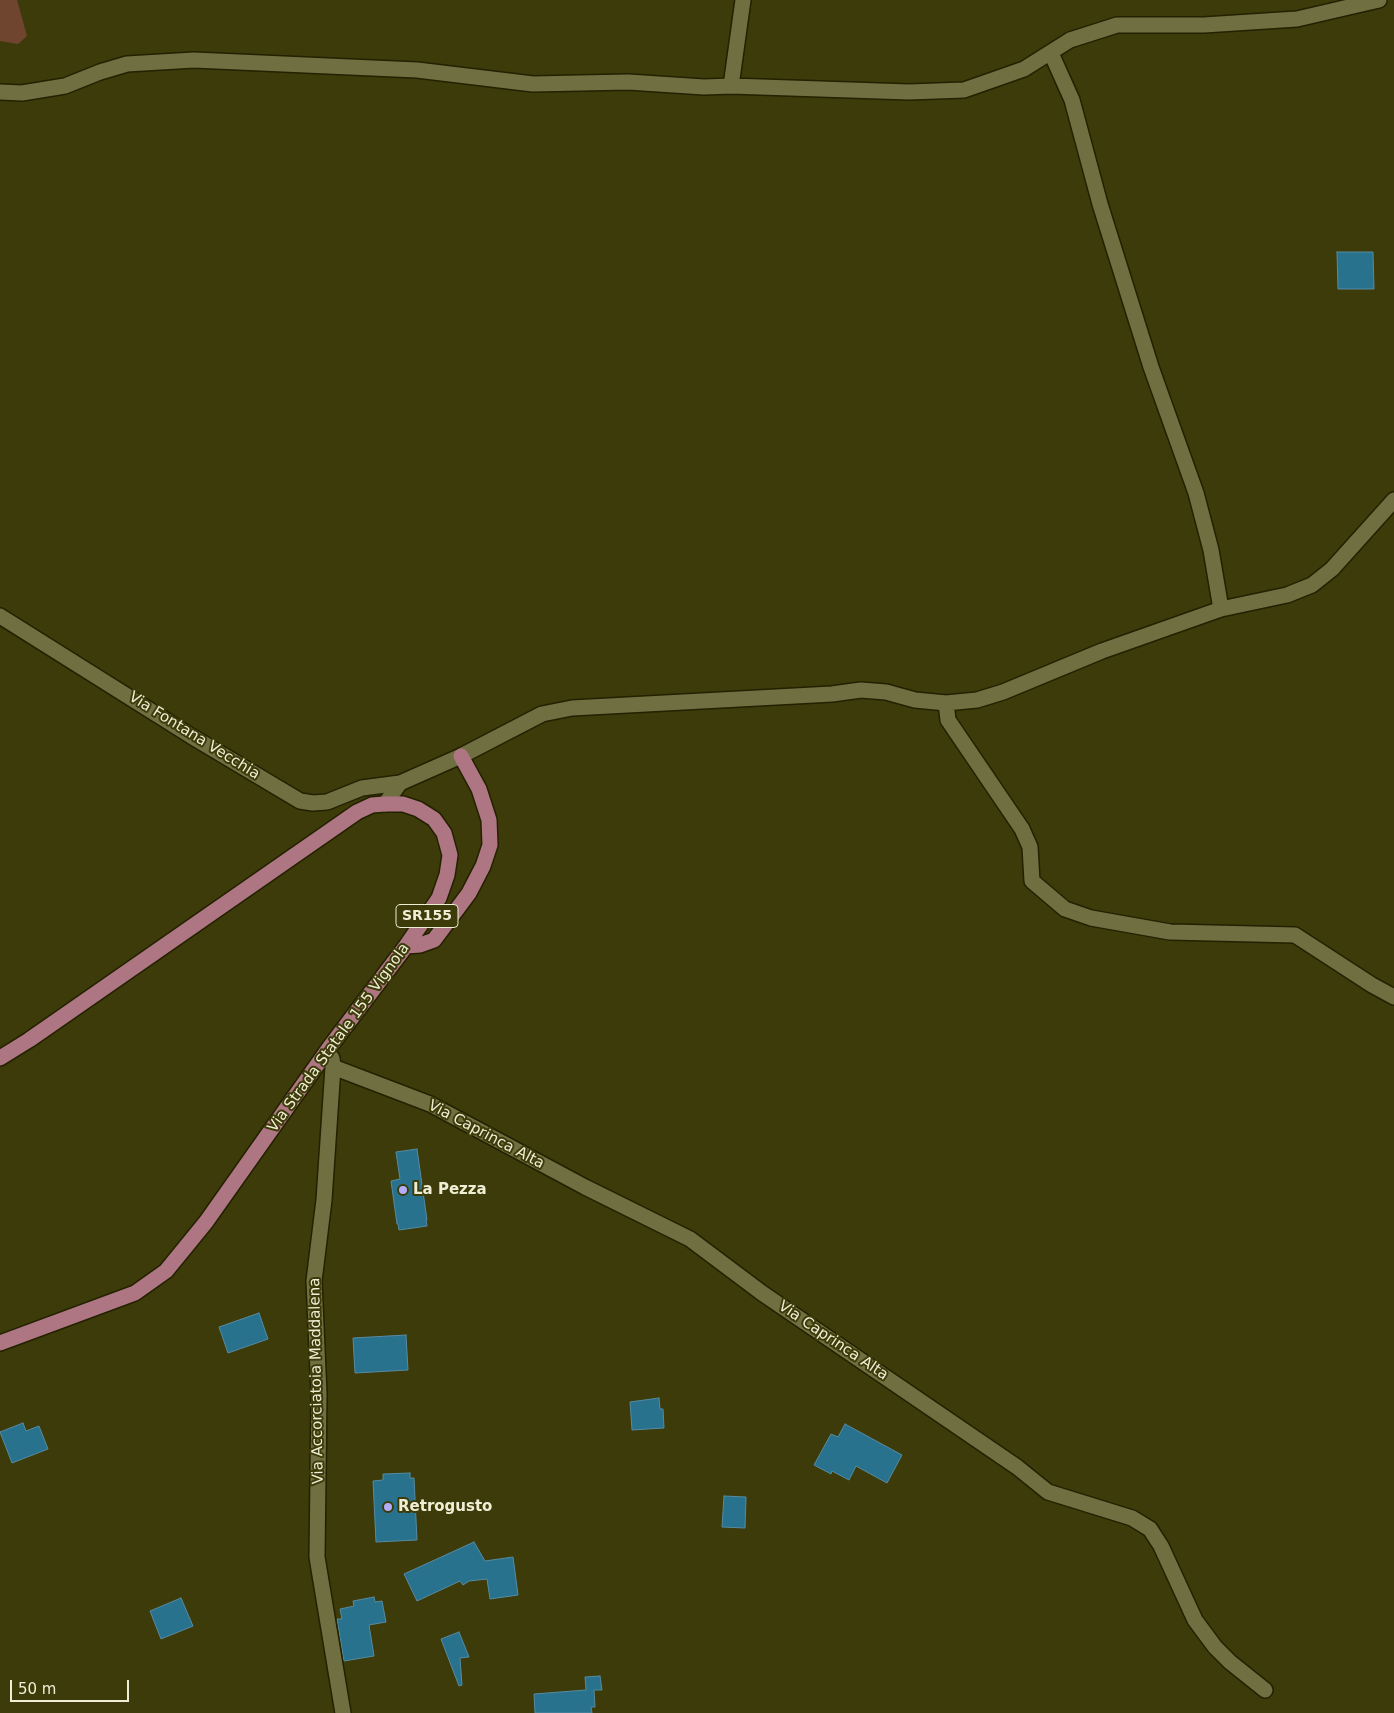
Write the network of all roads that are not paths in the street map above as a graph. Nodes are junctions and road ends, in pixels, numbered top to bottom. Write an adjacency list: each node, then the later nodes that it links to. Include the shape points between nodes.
1 (743, 0): 4 (street)
2 (1379, 0): 3 (street, via 1297,19 1204,25 1117,25 1070,40)
3 (1051, 53): 4 (street, via 1024,69 964,90 909,92); 7 (street, via 1072,100 1102,214 1196,493 1211,550)
4 (731, 86): 5 (street, via 628,82 533,84 417,70 194,60 127,64 65,86 22,93)
5 (0, 92)
6 (1394, 500): 7 (street, via 1332,569 1312,585 1287,595)
7 (1221, 609): 9 (street, via 1102,651 1002,692 977,700)
8 (0, 616): 11 (street, Via Fontana Vecchia, via 300,801 327,802 362,788)
9 (946, 703): 10 (street, via 861,690 572,708 542,714); 14 (street, via 948,720 1022,829 1030,847 1032,881 1065,910 1170,932 1296,935)
10 (461, 756): 11 (street); 13 (main road, via 479,789 489,820 490,845 469,893 434,940)
11 (400, 783): 12 (street)
12 (385, 804): 13 (main road, Via Strada Statale 155 Vignola / SR155, via 403,804 434,819 444,833 450,855 448,875 439,898); 16 (main road, Via Strada Statale 155 Vignola / SR155, via 357,812)
13 (406, 946): 15 (main road, Via Strada Statale 155 Vignola / SR155)
14 (1394, 997)
15 (329, 1048): 17 (street, Via Accorciatoia Maddalena); 18 (main road, Via Strada Statale 155 Vignola / SR155, via 206,1222 166,1271 135,1293)
16 (0, 1058)
17 (333, 1067): 19 (street, Via Caprinca Alta, via 430,1104 690,1239 762,1293 1017,1467 1048,1492 1132,1518 1150,1529 1195,1620 1230,1662); 20 (street, Via Accorciatoia Maddalena, via 324,1200 314,1281 319,1394 317,1557)
18 (0, 1343)
19 (1266, 1690)
20 (343, 1713)

